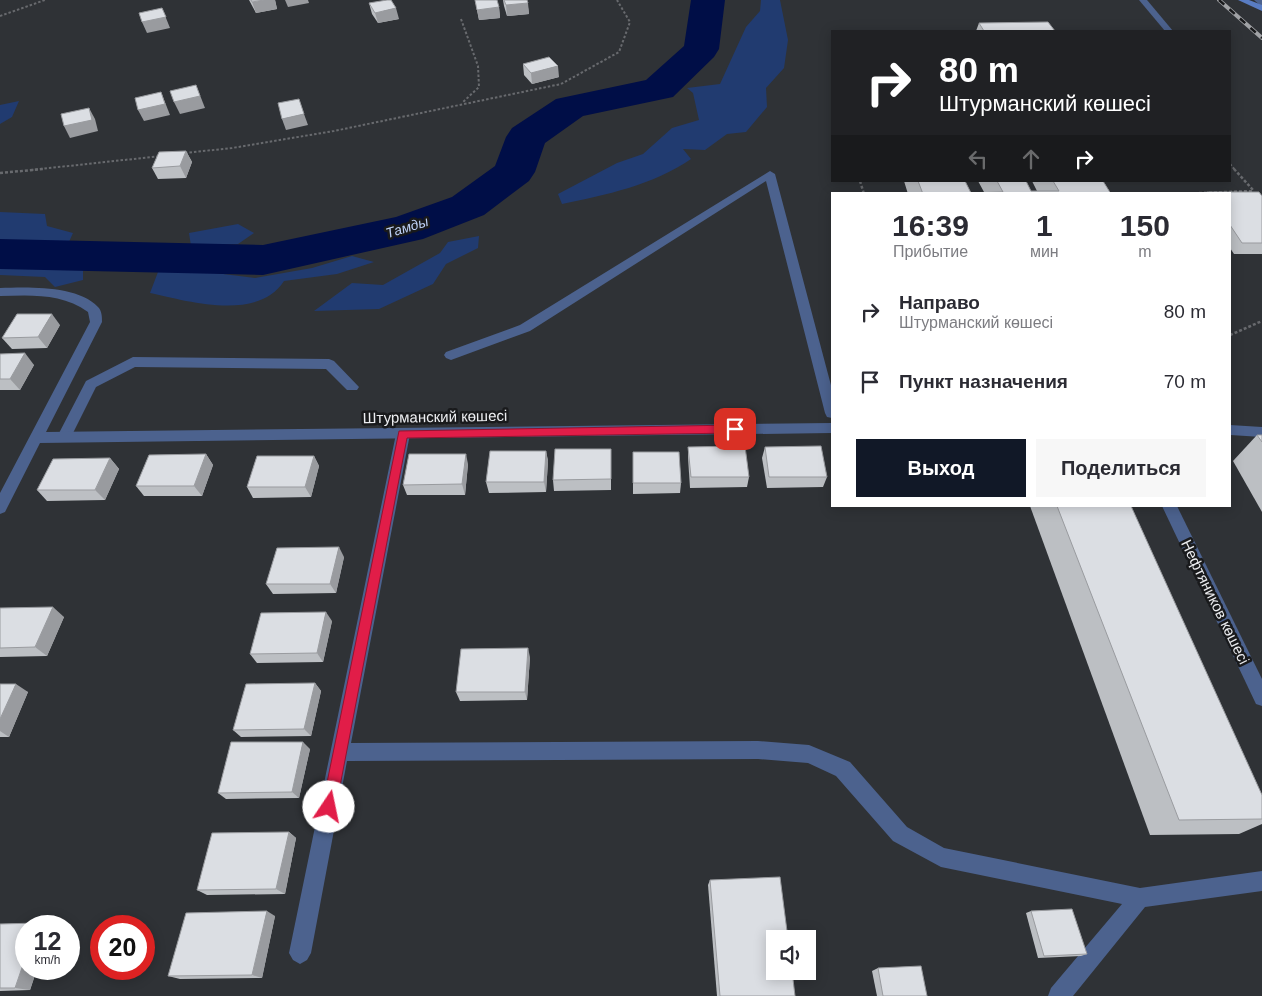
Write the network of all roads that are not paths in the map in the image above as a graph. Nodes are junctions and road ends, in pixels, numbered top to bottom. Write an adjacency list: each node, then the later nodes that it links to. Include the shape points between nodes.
1 (1143, 0): 6 (street)
2 (1242, 0): 5 (main road)
3 (1258, 0): 4 (street)
4 (1262, 4)
5 (1262, 8)
6 (1168, 30)
7 (0, 292): 16 (street, via 30,291 66,296 86,303 94,310 96,322)
8 (451, 354): 10 (street, via 525,328 770,174)
9 (352, 387): 15 (street, via 329,364 133,362 91,384)
10 (831, 409)
11 (831, 428): 14 (street, Штурманский көшесі)
12 (1231, 430): 13 (street)
13 (1262, 432)
14 (403, 434): 15 (street, Штурманский көшесі); 20 (street)
15 (64, 436): 16 (street, Штурманский көшесі)
16 (38, 438): 18 (street)
17 (1169, 507): 19 (street, Нефтяников көшесі)
18 (0, 508)
19 (1262, 698)
20 (340, 752): 22 (street, via 758,750 809,754 843,769 900,834 940,857); 23 (street)
21 (1262, 881): 22 (street)
22 (1140, 898): 24 (street)
23 (300, 953)
24 (1059, 996)

